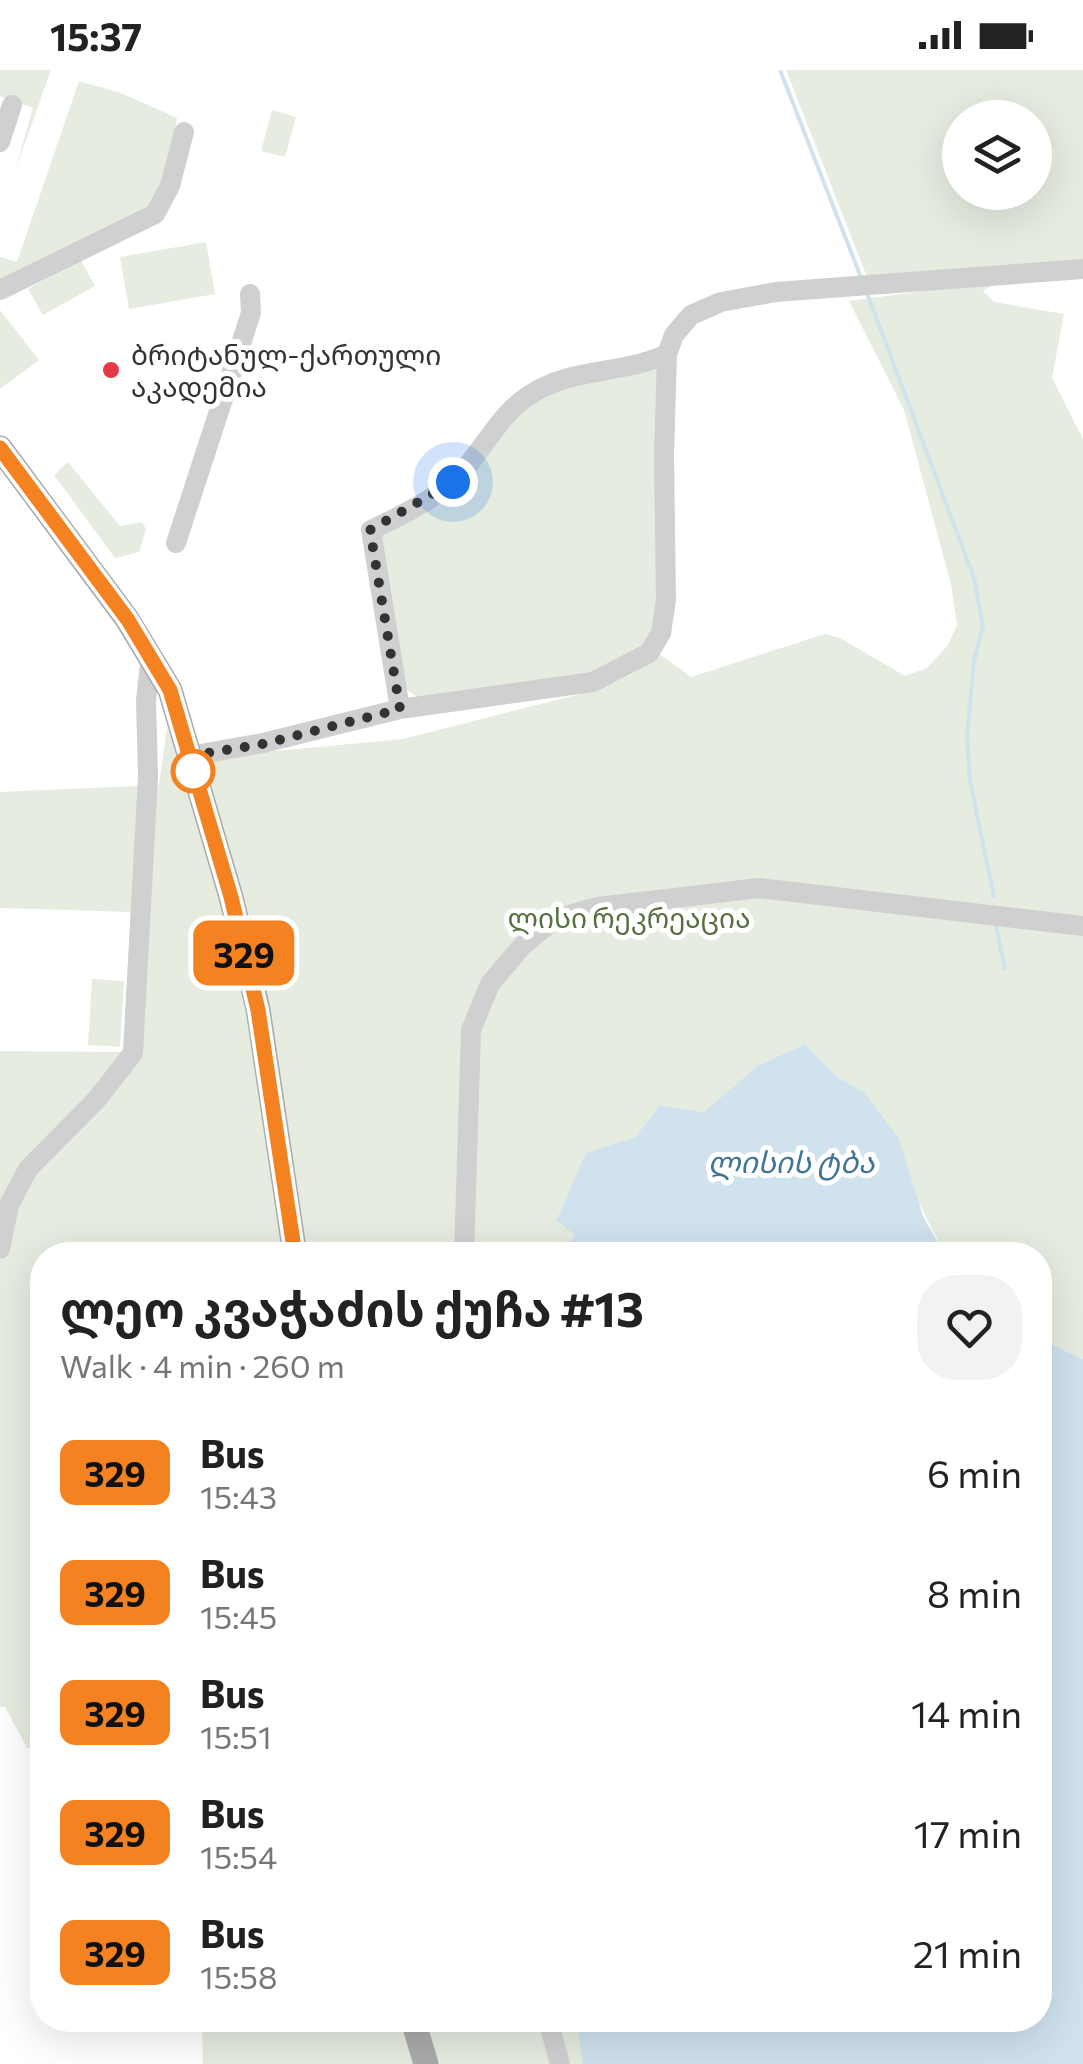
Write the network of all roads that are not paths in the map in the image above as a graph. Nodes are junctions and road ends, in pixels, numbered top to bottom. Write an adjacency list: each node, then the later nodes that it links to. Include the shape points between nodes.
1 (12, 105): 3 (street)
2 (184, 132): 5 (street, via 155,214)
3 (0, 142)
4 (1083, 269): 7 (street, via 721,302 691,315)
5 (0, 290)
6 (250, 294): 9 (street, via 251,312)
7 (668, 354): 11 (street, via 639,367 560,378 525,398 453,482 370,530); 11 (street, via 666,600 662,633 648,653 593,682)
8 (0, 448): 10 (main road)
9 (176, 543)
10 (151, 653): 12 (main road, via 170,690); 16 (street, via 133,1053 28,1170 8,1205)
11 (400, 709): 12 (street)
12 (189, 756): 14 (main road, via 258,1010)
13 (1083, 926): 15 (street, via 759,888 598,907 555,919 490,984 471,1030)
14 (293, 1242)
15 (464, 1242)
16 (0, 1248)
17 (417, 2032): 19 (main road)
18 (551, 2032): 20 (street)
19 (426, 2064)
20 (560, 2064)

